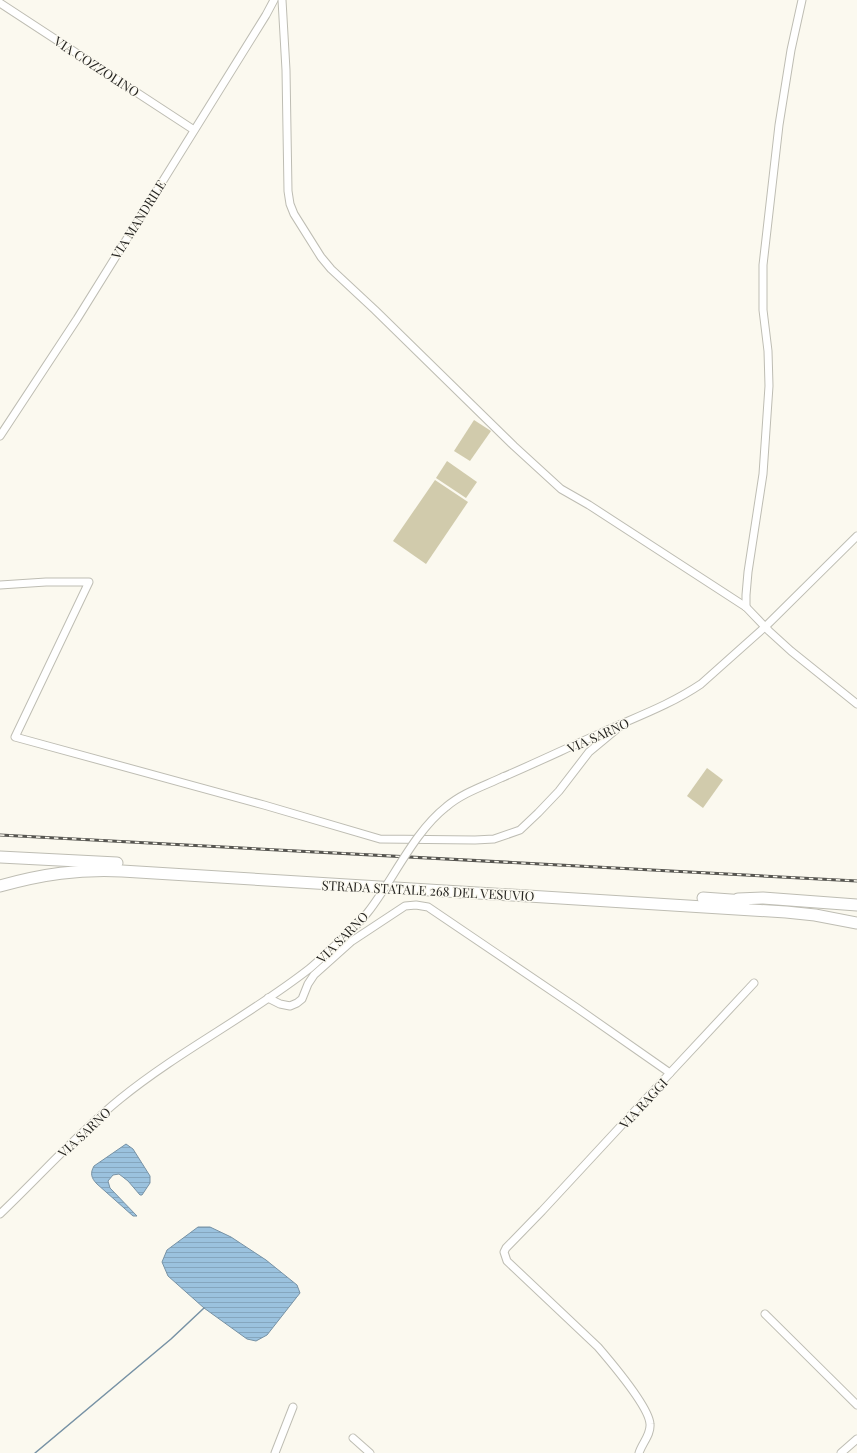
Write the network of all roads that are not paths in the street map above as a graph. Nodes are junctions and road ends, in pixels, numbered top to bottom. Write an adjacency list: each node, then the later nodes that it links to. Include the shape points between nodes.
1 (274, 0): 5 (street, VIA MANDRILE)
2 (282, 0): 9 (street, via 288,191 294,214 321,257 561,489)
3 (802, 0): 9 (street, via 779,125 763,265 763,310 769,386 763,474 748,572)
4 (0, 3): 5 (street, VIA COZZOLINO)
5 (194, 130): 6 (street, VIA MANDRILE, via 77,319)
6 (0, 436)
7 (857, 536): 10 (street, VIA SARNO)
8 (0, 585): 12 (street, via 89,582 15,737 380,839 481,840 494,839 520,830 558,791 589,752)
9 (746, 607): 10 (street)
10 (766, 626): 11 (street, via 791,651); 12 (street, VIA SARNO, via 690,692)
11 (857, 704)
12 (624, 723): 20 (street, VIA SARNO, bridge, via 472,791 446,806 413,845 358,925 310,968)
13 (0, 857): 15 (highway, STRADA STATALE 268 DEL VESUVIO)
14 (0, 886): 18 (highway, STRADA STATALE 268 DEL VESUVIO, via 70,871 122,871 778,911)
15 (724, 900): 16 (highway, via 763,898); 17 (highway, STRADA STATALE 268 DEL VESUVIO, via 808,907)
16 (857, 905)
17 (857, 916)
18 (857, 923)
19 (754, 983): 21 (street)
20 (268, 998): 21 (street, VIA RAGGI, via 280,1004 297,1004 314,974 352,941 405,906 428,907); 22 (street, VIA SARNO, via 120,1099)
21 (670, 1073): 30 (street, VIA RAGGI, via 504,1252 507,1260 612,1362 646,1410 650,1429)
22 (0, 1214)
23 (765, 1314): 24 (street)
24 (857, 1405)
25 (292, 1407): 28 (street)
26 (353, 1438): 29 (street)
27 (857, 1439): 31 (street)
28 (275, 1453)
29 (370, 1453)
30 (639, 1453)
31 (842, 1453)

